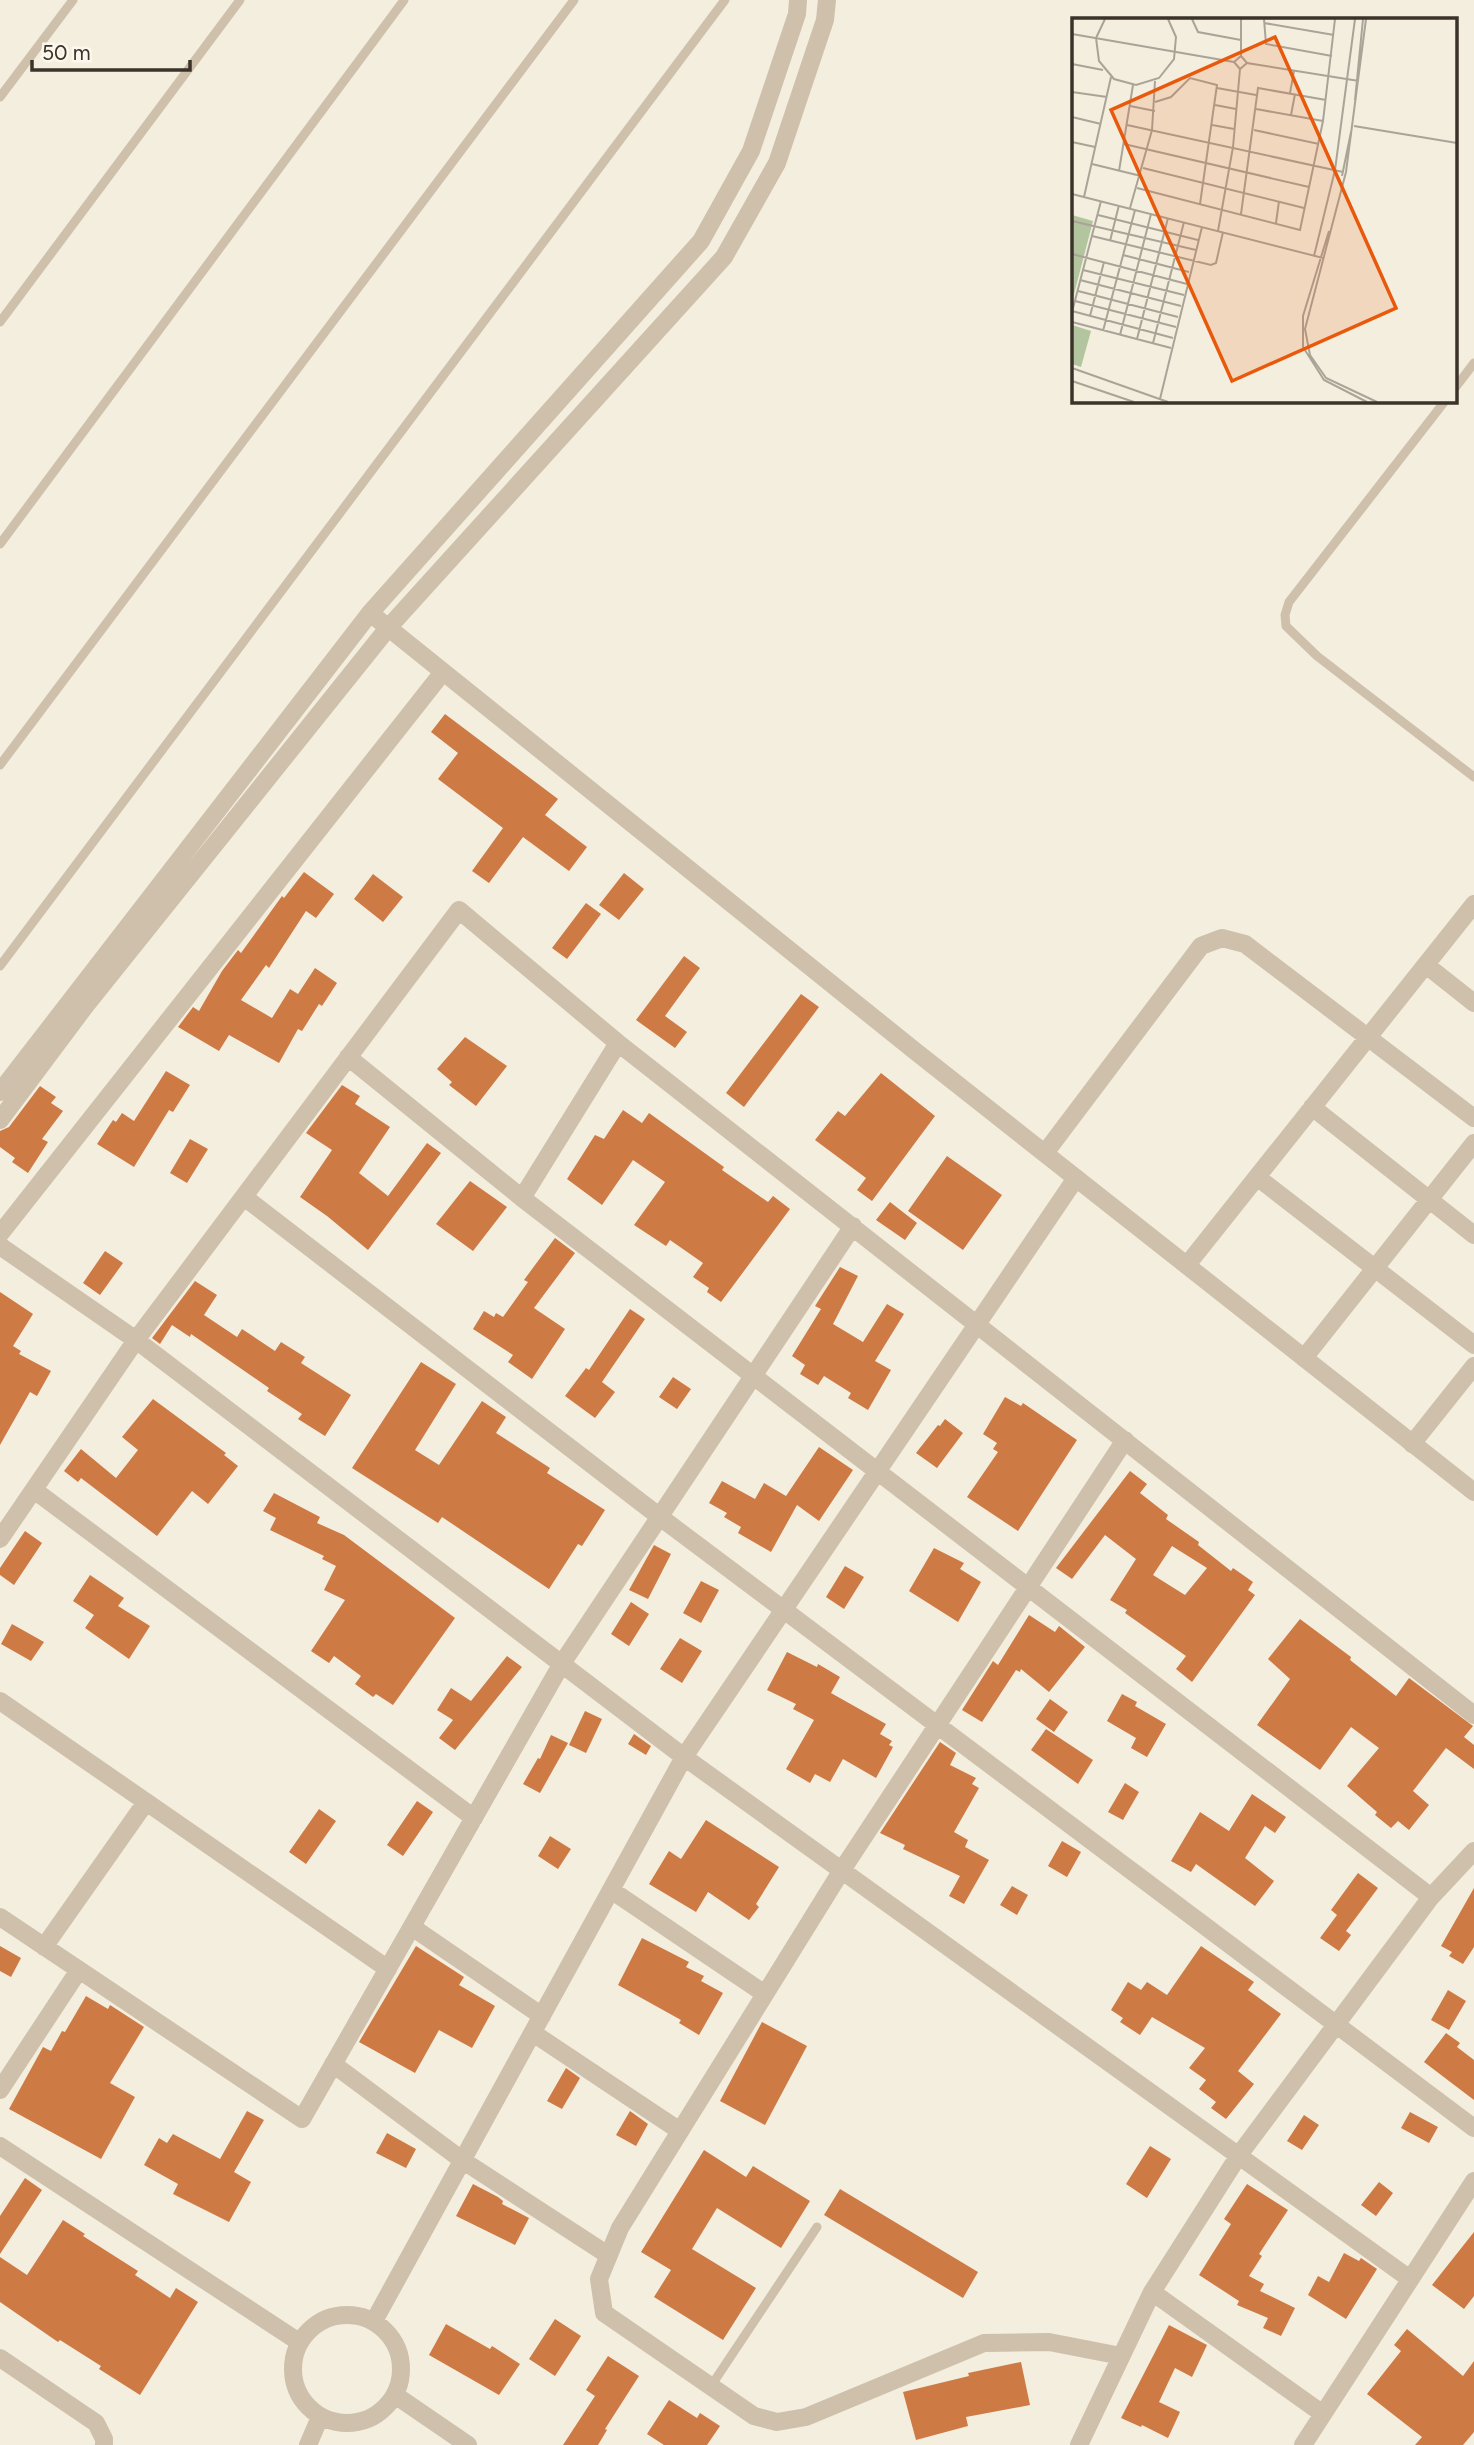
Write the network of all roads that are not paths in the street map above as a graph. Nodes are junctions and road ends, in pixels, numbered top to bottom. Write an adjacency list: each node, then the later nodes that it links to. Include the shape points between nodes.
1 (73, 0): 8 (lane)
2 (240, 0): 9 (lane)
3 (404, 0): 13 (lane)
4 (574, 0): 17 (lane)
5 (725, 0): 21 (lane)
6 (799, 0): 14 (street, via 751,151 701,241)
7 (827, 0): 15 (street, via 825,20 777,163 724,257)
8 (0, 97)
9 (0, 321)
10 (1474, 363): 11 (lane)
11 (1456, 387)
12 (1444, 402): 18 (lane, via 1289,603 1286,626 1317,656)
13 (0, 544)
14 (370, 613): 15 (street); 26 (street)
15 (388, 628): 16 (street); 29 (street, via 86,1005)
16 (443, 672): 31 (street); 38 (street)
17 (0, 765)
18 (1474, 776)
19 (1474, 904): 20 (street)
20 (1426, 965): 22 (street); 23 (street)
21 (0, 966)
22 (1474, 1003)
23 (1369, 1036): 27 (street); 28 (street); 31 (street, via 1245,944 1222,938 1201,946)
24 (618, 1042): 25 (street, via 459,910); 35 (street); 37 (street)
25 (348, 1057): 34 (street); 35 (street)
26 (0, 1092)
27 (1312, 1107): 32 (street); 36 (street)
28 (1474, 1118)
29 (0, 1120)
30 (1474, 1143): 36 (street)
31 (1045, 1153): 33 (street)
32 (1257, 1177): 41 (street); 42 (street)
33 (1076, 1178): 41 (street); 43 (street)
34 (244, 1197): 44 (street); 54 (street)
35 (522, 1198): 48 (street)
36 (1429, 1199): 39 (street); 42 (street)
37 (853, 1226): 43 (street); 48 (street)
38 (0, 1234)
39 (1474, 1235)
40 (0, 1246): 44 (street)
41 (1187, 1265): 46 (street)
42 (1375, 1268): 45 (street); 46 (street)
43 (978, 1324): 49 (street); 51 (street)
44 (136, 1340): 52 (street); 58 (street)
45 (1474, 1345)
46 (1304, 1358): 50 (street)
47 (1474, 1366): 50 (street)
48 (753, 1376): 51 (street); 54 (street)
49 (1125, 1440): 56 (street); 60 (street)
50 (1412, 1444): 53 (street)
51 (877, 1472): 56 (street); 57 (street)
52 (34, 1490): 55 (street); 64 (street)
53 (1474, 1492)
54 (660, 1517): 57 (street); 58 (street)
55 (0, 1539)
56 (1028, 1588): 61 (street); 68 (street)
57 (784, 1610): 61 (street); 62 (street)
58 (561, 1665): 62 (street); 64 (street)
59 (0, 1701): 63 (street)
60 (1474, 1715)
61 (937, 1725): 66 (street); 76 (street)
62 (684, 1757): 66 (street); 67 (street)
63 (146, 1802): 71 (street); 72 (street)
64 (474, 1818): 70 (street)
65 (1474, 1850): 68 (street)
66 (842, 1870): 74 (street); 83 (street)
67 (611, 1890): 74 (street); 75 (street)
68 (1431, 1897): 76 (street)
69 (0, 1917): 71 (street)
70 (412, 1927): 72 (street); 75 (street)
71 (44, 1947): 73 (street)
72 (388, 1969): 78 (street)
73 (79, 1970): 78 (street, via 302,2119); 79 (street)
74 (765, 1994): 81 (street)
75 (542, 2016): 77 (street)
76 (1336, 2024): 80 (street); 83 (street)
77 (533, 2032): 81 (street); 84 (street)
78 (333, 2064): 84 (street)
79 (0, 2090)
80 (1474, 2128)
81 (680, 2131): 87 (street)
82 (0, 2146): 91 (street)
83 (1239, 2155): 88 (street); 89 (street)
84 (463, 2160): 87 (street); 90 (street)
85 (1474, 2181): 88 (street)
86 (817, 2227): 94 (lane)
87 (608, 2255): 94 (street, via 598,2279 604,2314)
88 (1410, 2279): 96 (street)
89 (1152, 2292): 92 (street); 96 (street)
90 (374, 2321): 91 (street, via 352,2314 332,2316 316,2323); 95 (street, via 393,2339 400,2354 401,2381)
91 (299, 2342): 97 (street, via 292,2362 294,2384 305,2404)
92 (1121, 2356): 94 (street, via 1049,2342 984,2343 806,2417 777,2422 754,2416); 101 (street)
93 (0, 2358): 98 (street, via 96,2423)
94 (711, 2386)
95 (395, 2396): 97 (street, via 382,2412 362,2421 341,2423); 100 (street)
96 (1323, 2414): 102 (street)
97 (320, 2417): 99 (street)
98 (104, 2445)
99 (308, 2445)
100 (468, 2445)
101 (1079, 2445)
102 (1303, 2445)

